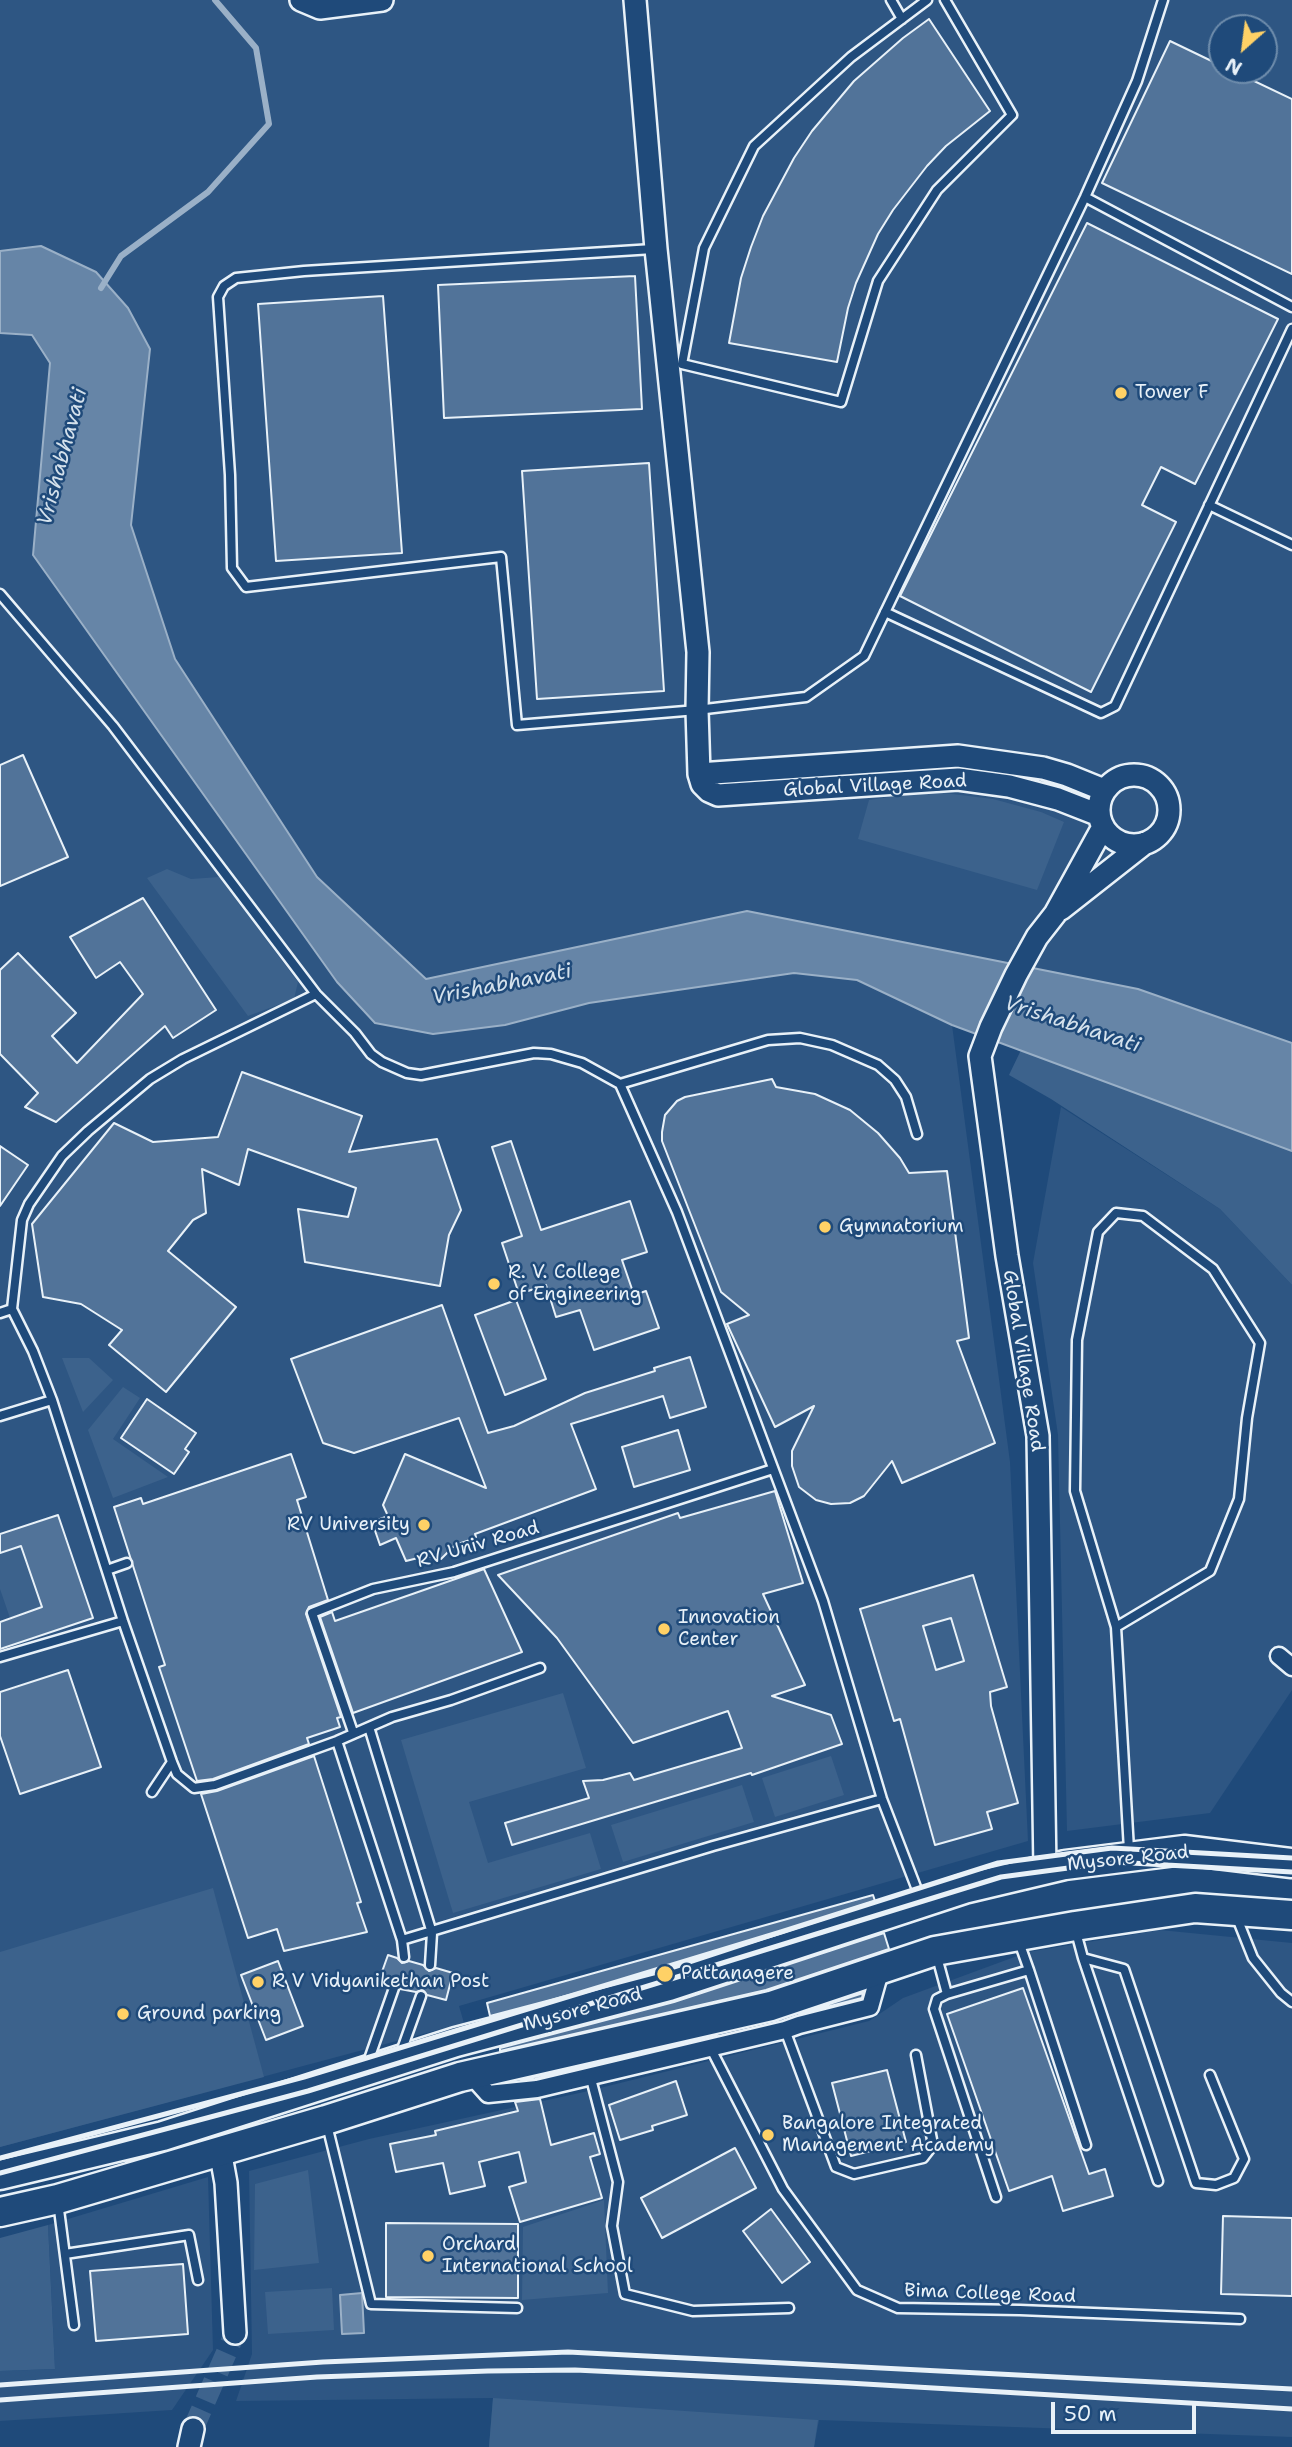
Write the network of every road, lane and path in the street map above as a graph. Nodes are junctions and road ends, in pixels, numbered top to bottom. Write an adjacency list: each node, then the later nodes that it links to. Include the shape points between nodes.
1 (301, 0): 2 (street, via 320,8)
2 (382, 0)
3 (635, 0): 10 (street)
4 (891, 0): 8 (lane)
5 (927, 0): 8 (lane)
6 (945, 0): 8 (lane, via 1012,116 937,190 878,281 841,402 682,364 705,248 754,146 851,57)
7 (1163, 0): 9 (lane, via 1138,81)
8 (902, 19)
9 (1085, 197): 11 (lane); 16 (lane)
10 (656, 248): 17 (street, via 698,652); 17 (lane, via 303,271 236,278 224,286 218,297 232,568 246,587 501,557 517,725)
11 (1292, 307)
12 (1292, 329): 13 (lane)
13 (1209, 505): 14 (lane); 16 (lane, via 1115,706 1101,713)
14 (1292, 545)
15 (0, 594): 23 (lane, via 113,726)
16 (885, 612): 17 (lane, via 864,656 806,697)
17 (697, 710): 18 (street)
18 (699, 774): 19 (street, Global Village Road, via 958,756 1043,768); 20 (street, Global Village Road, via 702,785 718,795 984,781 1058,799)
19 (1104, 790): 20 (street, Global Village Road, via 1098,806); 21 (street, Global Village Road, via 1116,779 1139,775 1154,780 1164,792 1169,806 1167,822 1159,835)
20 (1101, 821): 21 (street, Global Village Road, via 1116,841); 22 (street, Global Village Road)
21 (1145, 843): 22 (street, Global Village Road)
22 (1055, 914): 47 (street, Global Village Road, via 1037,937 981,1056 1007,1256 1038,1436)
23 (316, 994): 24 (lane, via 371,1054 407,1073 421,1075 534,1053 582,1063); 26 (lane, via 150,1079 62,1156 22,1220)
24 (620, 1084): 25 (lane, via 768,1040 800,1038 832,1045 878,1065 906,1097); 30 (lane, via 677,1212)
25 (917, 1134)
26 (12, 1310): 27 (lane); 28 (lane)
27 (0, 1313)
28 (52, 1401): 29 (lane); 32 (lane)
29 (0, 1416)
30 (773, 1469): 40 (lane, RV Univ Road, via 454,1572 373,1589 312,1613); 44 (lane, via 823,1601)
31 (127, 1563): 32 (lane)
32 (107, 1570): 33 (lane)
33 (123, 1621): 36 (lane); 42 (lane)
34 (1116, 1626): 34 (lane, via 1075,1491 1077,1340 1098,1232 1116,1213 1143,1216 1213,1269 1260,1343 1239,1499 1210,1571); 45 (lane)
35 (1279, 1656): 37 (street)
36 (0, 1657)
37 (1292, 1667)
38 (540, 1668): 39 (lane)
39 (369, 1727): 40 (lane); 52 (lane)
40 (353, 1732): 41 (lane)
41 (337, 1741): 42 (lane, via 203,1787 194,1788 184,1781); 54 (lane)
42 (172, 1762): 43 (lane)
43 (152, 1792)
44 (882, 1799): 48 (lane); 52 (lane)
45 (1130, 1857): 46 (highway, Mysore Road, via 1184,1850); 47 (highway, Mysore Road)
46 (1292, 1863)
47 (1045, 1870): 48 (highway, Mysore Road)
48 (922, 1903): 68 (highway, Mysore Road, via 669,1986)
49 (1234, 1910): 50 (highway, Mysore Road); 51 (highway, Mysore Road, via 1195,1908); 64 (lane, via 1253,1958)
50 (1292, 1914)
51 (1075, 1926): 53 (highway, Mysore Road); 57 (lane)
52 (432, 1933): 54 (lane); 58 (lane)
53 (1017, 1936): 55 (highway, Mysore Road); 60 (lane)
54 (402, 1940): 56 (lane)
55 (935, 1951): 59 (highway, Mysore Road); 62 (lane)
56 (404, 1958)
57 (1083, 1958): 72 (lane, via 1124,1969 1196,2183 1216,2185 1234,2178 1244,2159); 77 (lane)
58 (430, 1965)
59 (881, 1968): 65 (street, via 870,2007); 70 (highway, Mysore Road, via 771,2006)
60 (1028, 1970): 62 (lane); 74 (lane)
61 (394, 1989): 69 (lane)
62 (947, 1994): 78 (lane, via 937,1998 934,2009)
63 (421, 1996): 68 (lane)
64 (1292, 2002)
65 (785, 2030): 66 (street); 67 (lane, via 836,2167 854,2174 923,2158 933,2144)
66 (711, 2049): 71 (street); 85 (lane, Bima College Road, via 783,2189 857,2290 898,2308)
67 (916, 2055)
68 (397, 2061): 69 (highway, Mysore Road)
69 (365, 2071): 76 (highway, Mysore Road, via 163,2136)
70 (471, 2075): 71 (street, via 488,2094 537,2089); 73 (highway, Mysore Road)
71 (590, 2075): 84 (lane, via 618,2182 612,2226 625,2294 693,2312)
72 (1210, 2075)
73 (326, 2120): 75 (highway, Mysore Road); 83 (lane, via 371,2304)
74 (1086, 2145)
75 (220, 2150): 79 (highway, Mysore Road); 87 (street)
76 (0, 2175)
77 (1158, 2180)
78 (996, 2197)
79 (58, 2199): 80 (highway, Mysore Road); 81 (lane)
80 (0, 2212)
81 (65, 2254): 82 (lane, via 189,2235); 86 (lane)
82 (198, 2280)
83 (517, 2308)
84 (789, 2308)
85 (1240, 2319)
86 (74, 2325)
87 (235, 2333)

